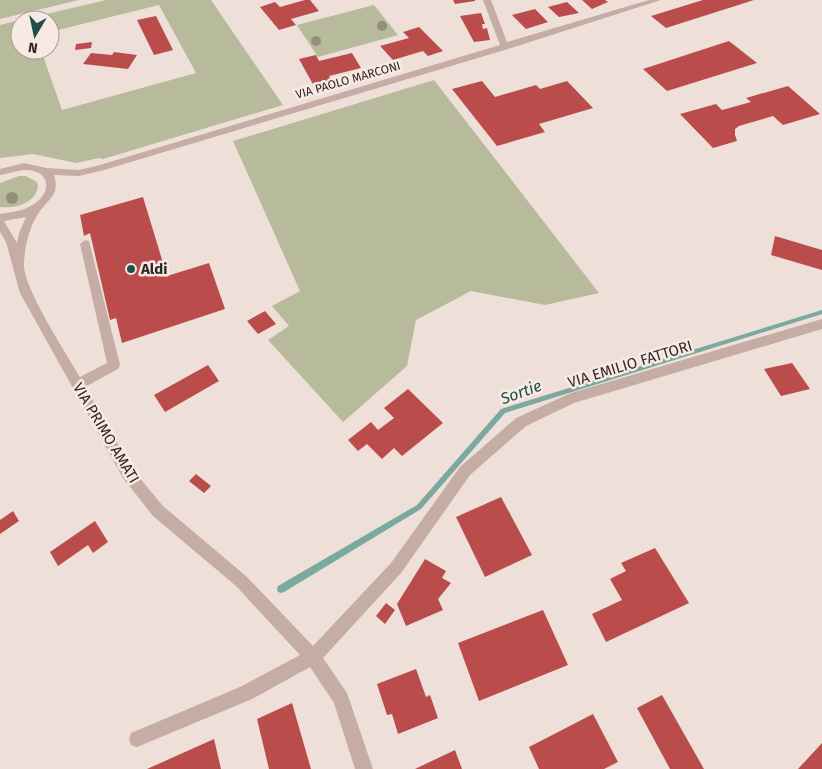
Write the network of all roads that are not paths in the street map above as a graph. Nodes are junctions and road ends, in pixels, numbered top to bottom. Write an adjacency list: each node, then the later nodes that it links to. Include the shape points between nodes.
1 (487, 0): 3 (street)
2 (657, 0): 3 (street, VIA PAOLO MARCONI)
3 (505, 47): 5 (street, VIA PAOLO MARCONI, via 101,168 79,173)
4 (0, 170): 5 (street, VIA PAOLO MARCONI, via 36,167)
5 (45, 170): 6 (street, via 54,184 52,192)
6 (36, 208): 7 (street, via 24,214); 12 (street, via 24,233)
7 (0, 218)
8 (0, 223): 9 (street, VIA PRIMO AMATI)
9 (10, 242): 11 (street); 12 (street, VIA PRIMO AMATI)
10 (84, 244): 14 (street, via 114,365)
11 (0, 247)
12 (17, 268): 14 (street, VIA PRIMO AMATI, via 26,293)
13 (822, 324): 15 (street, VIA EMILIO FATTORI, via 571,398 521,422 465,471 396,568)
14 (77, 385): 15 (street, VIA PRIMO AMATI, via 128,474 158,511 241,581)
15 (314, 657): 16 (street, via 246,693); 17 (street, VIA PRIMO AMATI, via 341,699)
16 (137, 739)
17 (364, 769)

